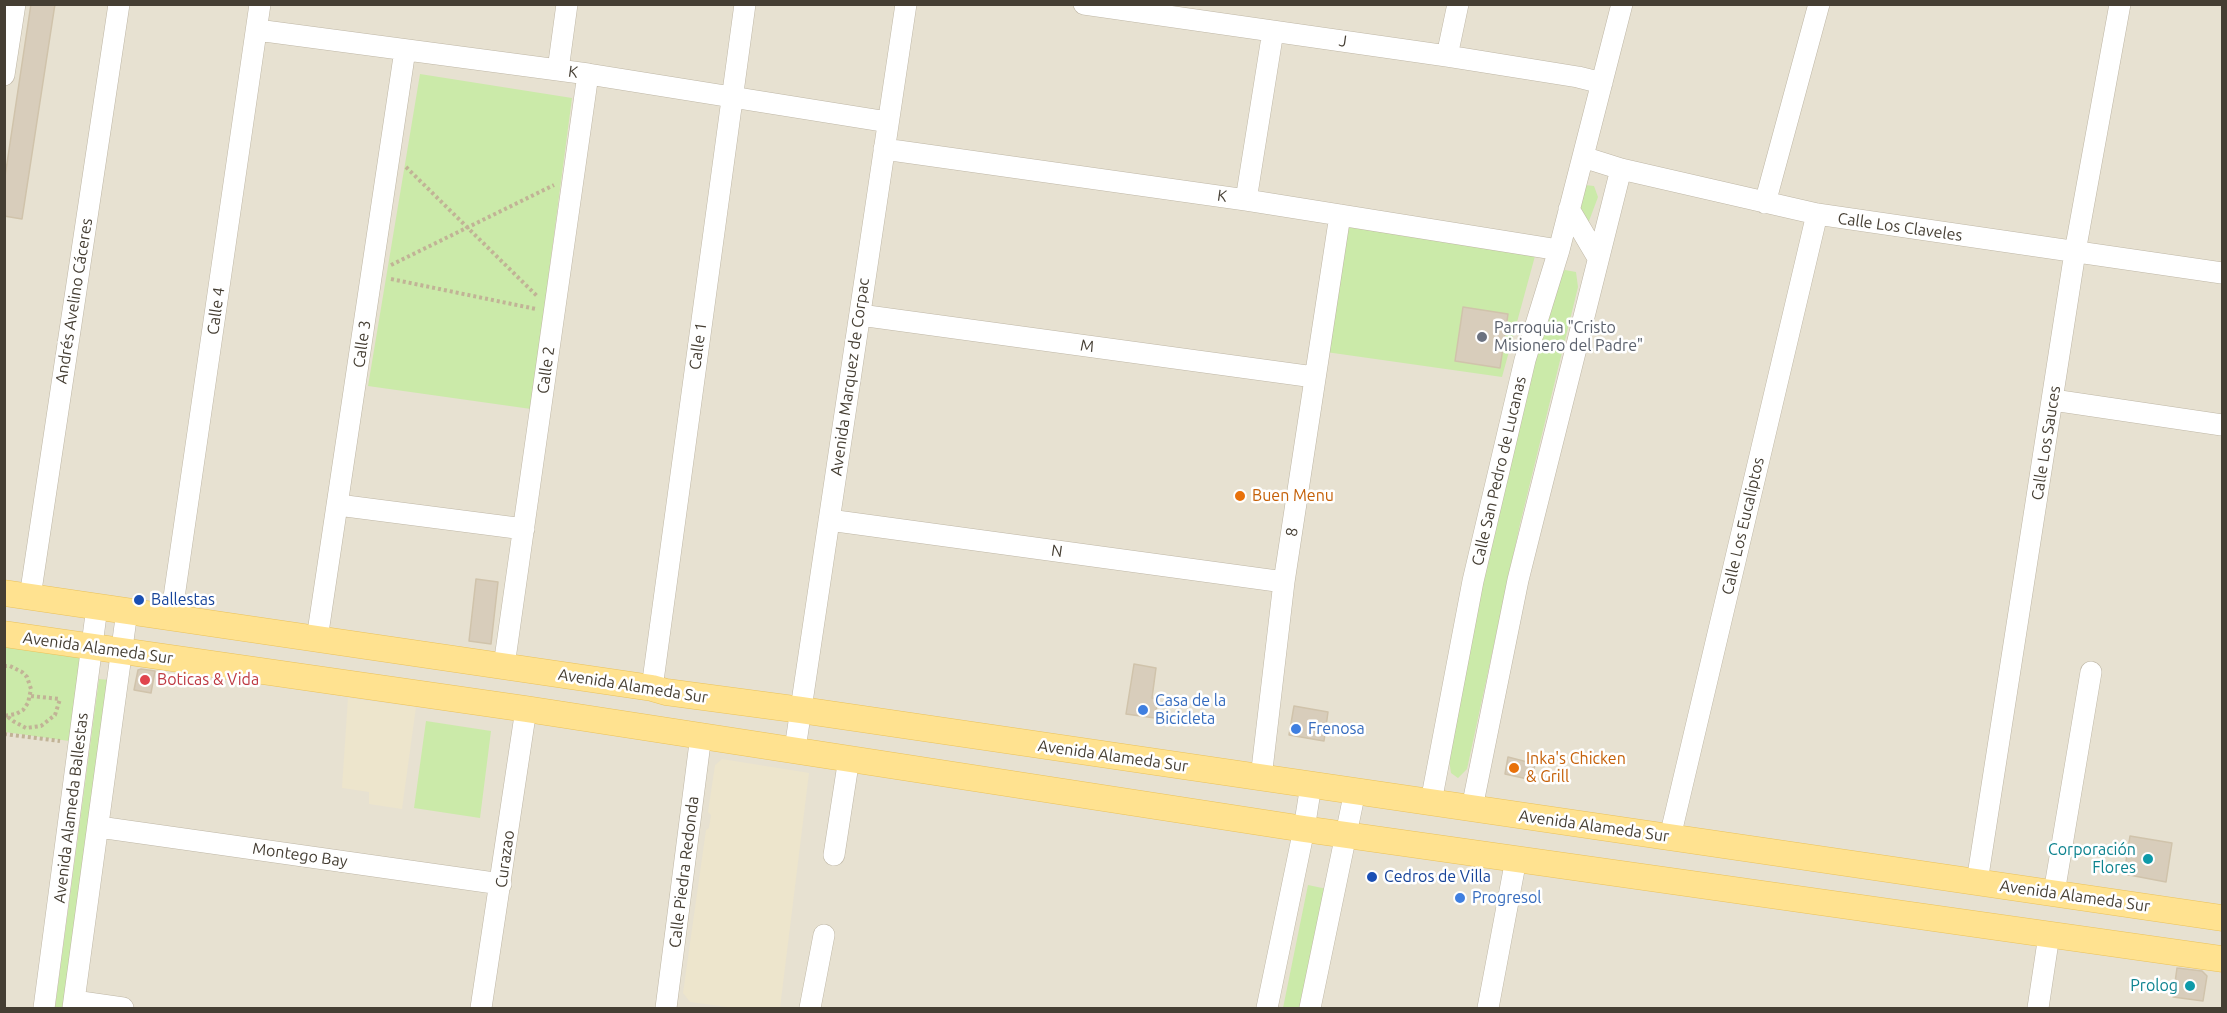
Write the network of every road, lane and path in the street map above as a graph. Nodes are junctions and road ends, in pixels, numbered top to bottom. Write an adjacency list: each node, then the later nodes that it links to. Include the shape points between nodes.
1 (15, 4): 18 (street)
2 (119, 4): 48 (street, Andrés Avelino Cáceres)
3 (260, 4): 12 (street, Calle 4)
4 (567, 4): 16 (street)
5 (745, 4): 20 (street, Calle 1)
6 (906, 4): 21 (street, Avenida Marquez de Corpac)
7 (1084, 4): 13 (street, J)
8 (1458, 4): 15 (street)
9 (1622, 4): 19 (street, Calle San Pedro de Lucanas)
10 (1819, 4): 28 (street)
11 (2120, 4): 34 (street, Calle Los Sauces)
12 (257, 30): 14 (street, K); 51 (street, Calle 4)
13 (1273, 31): 15 (street, J); 27 (street)
14 (405, 50): 16 (street, K); 23 (street, Calle 3)
15 (1447, 56): 19 (street, J)
16 (558, 70): 17 (street, K)
17 (588, 74): 20 (street, K); 26 (street, Calle 2)
18 (4, 75)
19 (1602, 83): 24 (street, Calle San Pedro de Lucanas)
20 (732, 97): 21 (street, K); 59 (street, Calle 1)
21 (888, 122): 22 (street, Avenida Marquez de Corpac)
22 (884, 149): 27 (street, K); 39 (street, Avenida Marquez de Corpac)
23 (390, 151): 32 (path); 37 (street, Calle 3)
24 (1583, 157): 25 (street, Calle Los Claveles); 29 (street, Calle San Pedro de Lucanas)
25 (1621, 169): 28 (street, Calle Los Claveles); 35 (street)
26 (574, 175): 32 (path); 38 (street, Calle 2)
27 (1246, 200): 31 (street, K)
28 (1765, 203): 30 (street, Calle Los Claveles)
29 (1569, 209): 33 (street, Calle San Pedro de Lucanas); 35 (street)
30 (1816, 214): 34 (street, Calle Los Claveles); 79 (street, Calle Los Eucaliptos)
31 (1340, 215): 33 (street, K); 40 (street, 8)
32 (467, 228): 37 (path); 38 (path)
33 (1559, 250): 74 (street, Calle San Pedro de Lucanas, via 1526,360 1473,581)
34 (2075, 252): 36 (street, Calle Los Claveles); 41 (street, Calle Los Sauces)
35 (1598, 258): 75 (street, via 1518,580)
36 (2223, 273)
37 (372, 275): 38 (path); 43 (street, Calle 3)
38 (555, 313): 45 (street, Calle 2)
39 (860, 315): 40 (street, M); 44 (street, Avenida Marquez de Corpac)
40 (1314, 377): 46 (street, 8)
41 (2059, 401): 42 (street); 82 (street, Calle Los Sauces)
42 (2223, 425)
43 (338, 505): 45 (street); 53 (street, Calle 3)
44 (829, 520): 46 (street, N); 64 (street, Avenida Marquez de Corpac)
45 (524, 529): 57 (street, Calle 2)
46 (1284, 582): 71 (street, 8)
47 (4, 593): 48 (main road, Avenida Alameda Sur)
48 (30, 597): 49 (main road, Avenida Alameda Sur)
49 (97, 607): 50 (main road, Avenida Alameda Sur); 54 (street, Avenida Alameda Ballestas)
50 (127, 611): 51 (main road, Avenida Alameda Sur); 55 (street, Avenida Alameda Ballestas)
51 (171, 618): 53 (main road, Avenida Alameda Sur)
52 (4, 634): 54 (main road, Avenida Alameda Sur)
53 (317, 639): 57 (main road, Avenida Alameda Sur)
54 (92, 646): 55 (main road, Avenida Alameda Sur); 68 (street, Avenida Alameda Ballestas)
55 (121, 650): 63 (main road, Avenida Alameda Sur); 76 (street, Avenida Alameda Ballestas)
56 (4, 666): 60 (path, via 16,668 27,677)
57 (504, 666): 59 (main road, Avenida Alameda Sur)
58 (2091, 672): 84 (street)
59 (652, 688): 64 (main road, Avenida Alameda Sur)
60 (31, 696): 61 (path); 65 (path, via 23,710)
61 (60, 699): 62 (path); 65 (path, via 55,715 41,726 26,728)
62 (66, 700)
63 (526, 709): 67 (main road, Avenida Alameda Sur); 83 (street, Curazao)
64 (801, 710): 69 (street, Avenida Marquez de Corpac); 71 (main road, Avenida Alameda Sur)
65 (6, 716)
66 (4, 734): 68 (path)
67 (701, 735): 69 (main road, Avenida Alameda Sur); 93 (street, Calle Piedra Redonda)
68 (79, 744): 90 (street, Avenida Alameda Ballestas)
69 (795, 749): 70 (main road, Avenida Alameda Sur)
70 (849, 758): 77 (main road, Avenida Alameda Sur); 80 (street)
71 (1261, 778): 72 (main road, Avenida Alameda Sur)
72 (1311, 785): 73 (main road, Avenida Alameda Sur); 77 (street)
73 (1355, 791): 74 (main road, Avenida Alameda Sur); 78 (street)
74 (1431, 802): 75 (main road, Avenida Alameda Sur)
75 (1472, 808): 79 (main road, Avenida Alameda Sur)
76 (99, 827): 83 (street, Montego Bay); 89 (street, Avenida Alameda Ballestas)
77 (1305, 829): 78 (main road, Avenida Alameda Sur); 95 (street)
78 (1346, 835): 81 (main road, Avenida Alameda Sur); 96 (street)
79 (1670, 837): 82 (main road, Avenida Alameda Sur)
80 (834, 855)
81 (1516, 859): 87 (main road, Avenida Alameda Sur); 97 (street)
82 (1977, 882): 84 (main road, Avenida Alameda Sur)
83 (501, 884): 92 (street, Curazao)
84 (2054, 893): 85 (main road, Avenida Alameda Sur)
85 (2223, 918)
86 (824, 935): 94 (street)
87 (2049, 936): 88 (main road, Avenida Alameda Sur); 98 (street)
88 (2223, 959)
89 (73, 1005): 91 (street)
90 (44, 1008)
91 (123, 1008)
92 (482, 1008)
93 (666, 1008)
94 (810, 1008)
95 (1267, 1008)
96 (1310, 1008)
97 (1488, 1008)
98 (2038, 1008)

